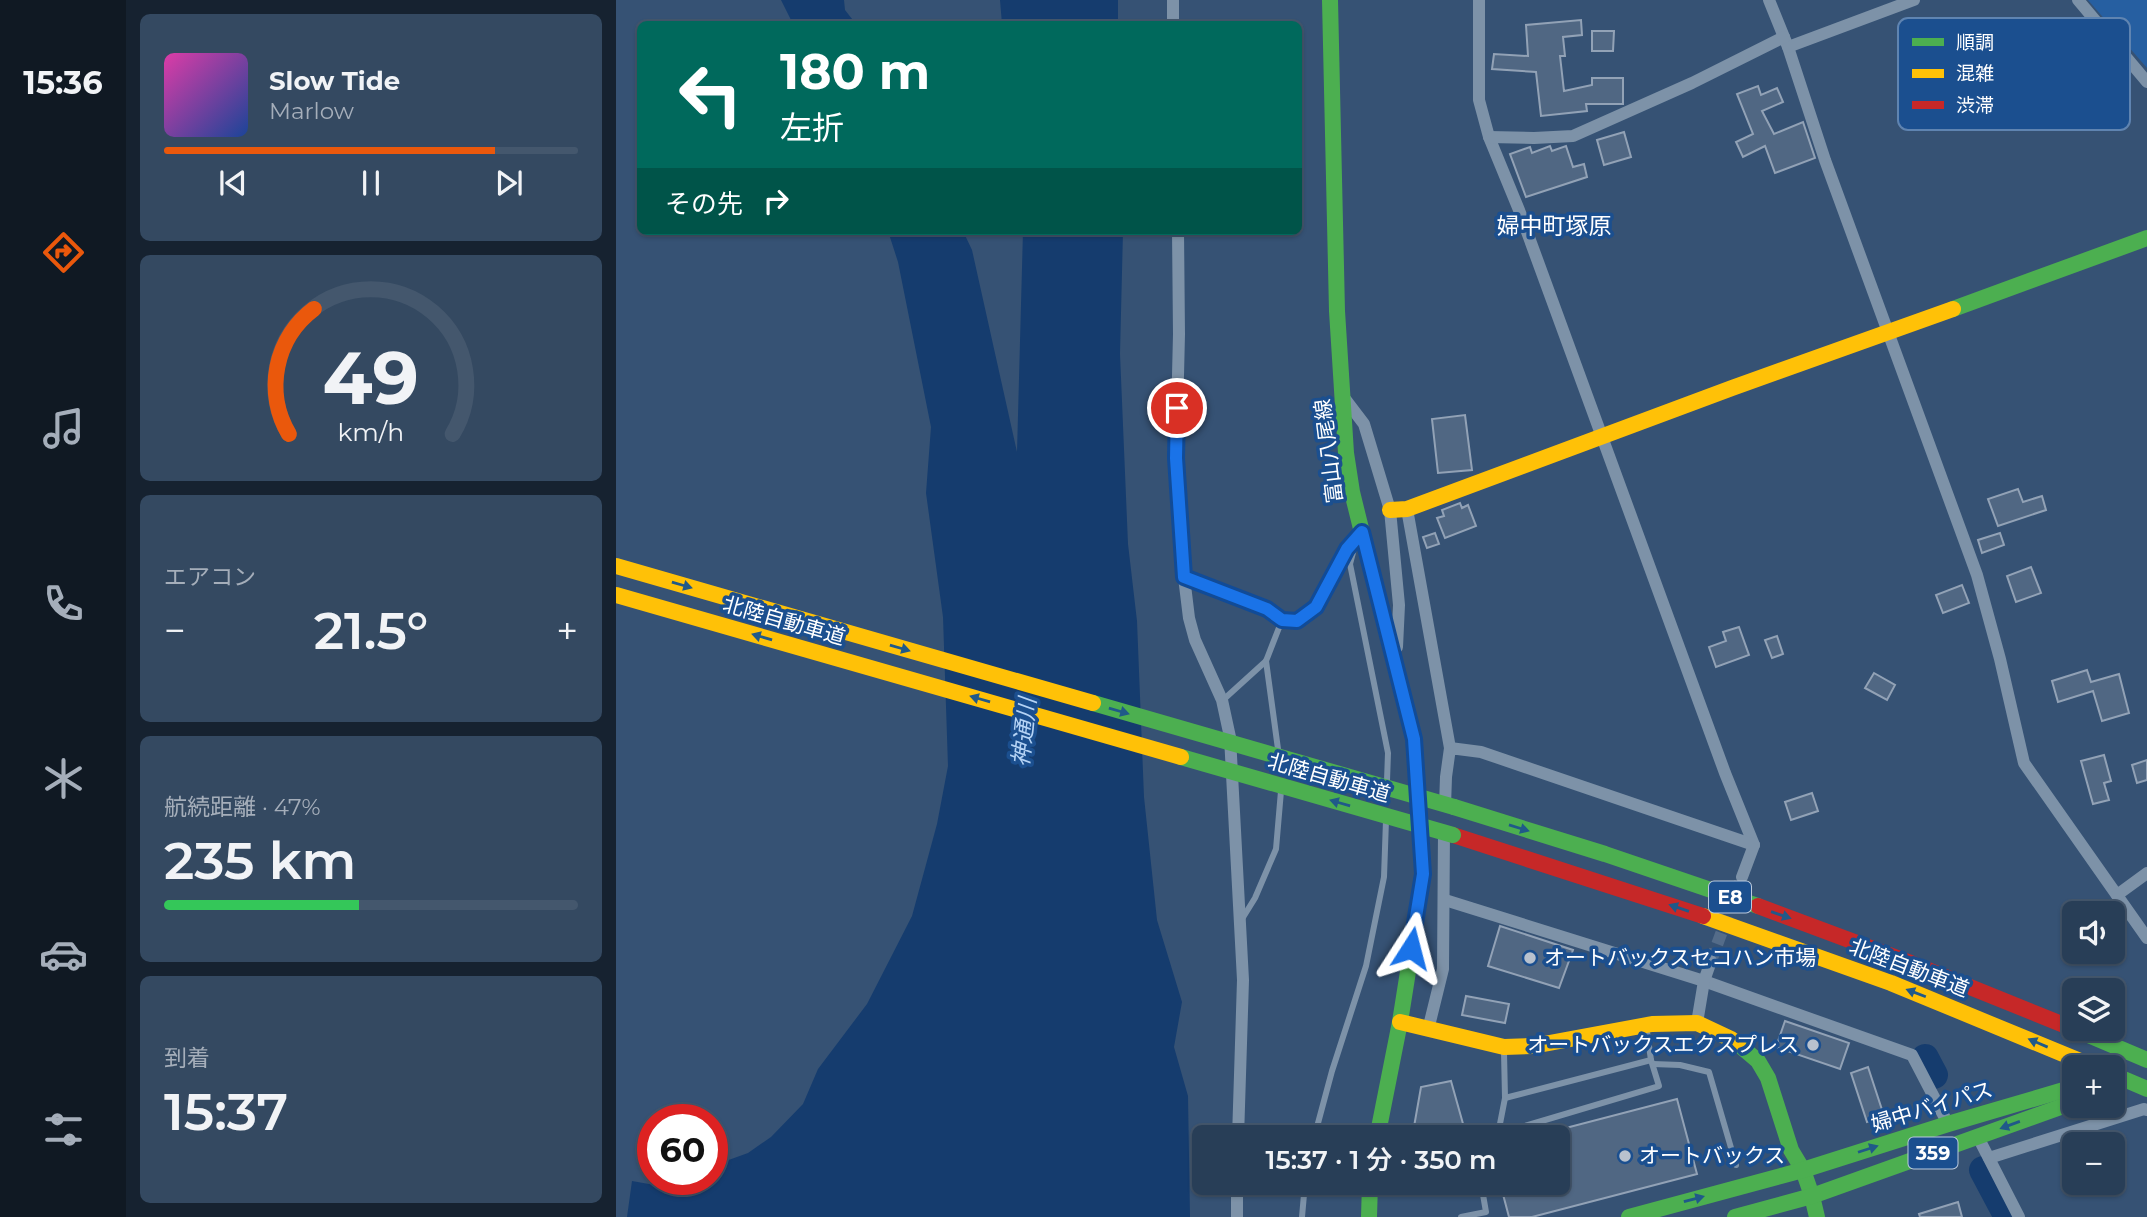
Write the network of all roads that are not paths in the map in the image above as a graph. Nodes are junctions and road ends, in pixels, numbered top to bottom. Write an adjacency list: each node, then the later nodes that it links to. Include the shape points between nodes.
1 (1173, 0): 8 (street)
2 (1330, 0): 16 (main road, 富山八尾線)
3 (1479, 0): 12 (street, via 1479,100)
4 (1769, 0): 9 (street)
5 (1914, 0): 9 (street)
6 (2077, 0): 7 (street)
7 (2092, 18)
8 (1173, 21)
9 (1786, 42): 12 (street, via 1573,136); 15 (street)
10 (2130, 62): 11 (street)
11 (2147, 82)
12 (1489, 137): 17 (street)
13 (1178, 235): 22 (street, via 1176,458)
14 (2147, 238): 15 (main road)
15 (1888, 331): 17 (main road); 36 (street, via 1976,575 2024,763)
16 (1343, 396): 19 (street, via 1364,424); 20 (main road, 富山八尾線)
17 (1602, 436): 18 (main road); 33 (street)
18 (1407, 509): 19 (main road); 28 (street)
19 (1390, 510): 26 (street, via 1399,605)
20 (1359, 536): 24 (lane, via 1347,549 1316,607 1297,621); 26 (main road, 富山八尾線); 31 (lane, via 1350,564 1388,753)
21 (616, 566): 44 (main road, 北陸自動車道 / E8, one-way to 44, bridge, via 1454,807 1640,865 1818,928)
22 (1184, 577): 24 (lane, via 1267,609); 27 (street, via 1195,640)
23 (616, 595): 49 (main road, 北陸自動車道 / E8, one-way to 23, bridge, via 1798,949 1633,892 1453,835)
24 (1282, 620): 25 (lane)
25 (1266, 661): 27 (lane); 29 (lane)
26 (1396, 668): 42 (main road, 富山八尾線, via 1414,739 1423,874)
27 (1222, 701): 38 (street, via 1230,737)
28 (1450, 748): 33 (street, via 1481,752); 37 (street)
29 (1280, 763)
30 (1282, 775): 38 (lane, via 1276,849)
31 (1387, 794)
32 (1386, 808): 63 (lane, via 1384,877 1366,966)
33 (1754, 845): 35 (street)
34 (2147, 873): 36 (street)
35 (1742, 877)
36 (2117, 895): 39 (street)
37 (1444, 901): 41 (street); 45 (street, via 1443,969)
38 (1240, 922): 62 (street)
39 (2147, 938)
40 (1711, 961): 41 (street)
41 (1704, 981): 43 (street); 61 (street, via 1912,1055)
42 (1400, 1022): 45 (main road); 64 (main road, 富山八尾線)
43 (1697, 1023): 48 (main road, via 1652,1024 1532,1046); 68 (main road, via 1731,1039 1758,1062 1768,1078)
44 (2062, 1024)
45 (1429, 1030): 48 (main road)
46 (1647, 1032): 51 (lane)
47 (2102, 1041): 50 (main road, 北陸自動車道 / E8)
48 (1504, 1046): 58 (lane)
49 (2066, 1055)
50 (2147, 1060): 52 (main road)
51 (1652, 1062): 58 (lane); 66 (lane, via 1659,1086); 70 (lane, via 1709,1072)
52 (2125, 1068)
53 (2147, 1076): 55 (main road)
54 (2125, 1079): 56 (main road, bridge)
55 (2125, 1084)
56 (2147, 1089)
57 (2062, 1091): 61 (main road, 婦中バイパス / 359)
58 (1506, 1098): 65 (lane)
59 (2062, 1106): 67 (main road, 婦中バイパス / 359, one-way to 67)
60 (2147, 1110): 69 (street)
61 (1948, 1124): 71 (main road, 婦中バイパス / 359, one-way to 61)
62 (1238, 1125)
63 (1317, 1125)
64 (1380, 1125)
65 (1499, 1125)
66 (1529, 1125)
67 (1978, 1137): 69 (street); 77 (main road, 婦中バイパス / 359)
68 (1791, 1150): 71 (main road); 72 (main road)
69 (1989, 1158): 86 (street)
70 (1736, 1165)
71 (1803, 1170): 72 (main road, 359); 77 (main road)
72 (1783, 1175): 78 (main road); 83 (main road, 359, one-way to 72)
73 (1237, 1195): 79 (street)
74 (1304, 1195): 80 (lane)
75 (1370, 1195): 81 (main road)
76 (1483, 1195): 82 (lane, via 1486,1212)
77 (1812, 1196): 78 (main road, 婦中バイパス / 359); 85 (main road)
78 (1793, 1210): 84 (main road, 359)
79 (1237, 1217)
80 (1302, 1217)
81 (1369, 1217)
82 (1461, 1217)
83 (1629, 1217)
84 (1734, 1217)
85 (1818, 1217)
86 (2019, 1217)

